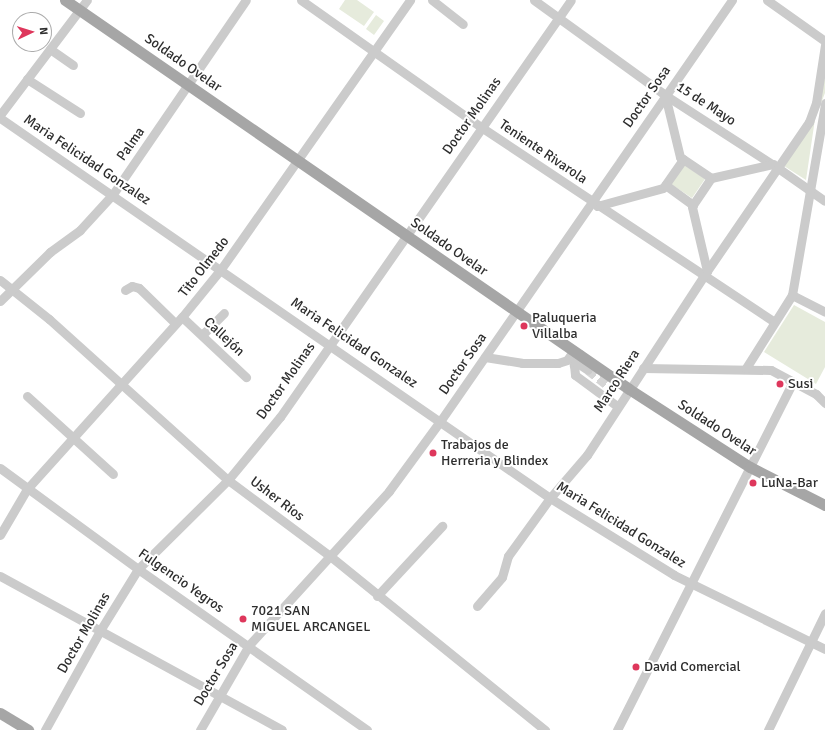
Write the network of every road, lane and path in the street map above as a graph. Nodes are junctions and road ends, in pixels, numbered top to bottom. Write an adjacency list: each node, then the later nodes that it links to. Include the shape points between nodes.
1 (65, 0): 11 (main road, Soldado Ovelar)
2 (87, 0): 11 (street)
3 (246, 0): 22 (street, Palma)
4 (301, 0): 18 (street, Teniente Rivarola)
5 (432, 0): 13 (street)
6 (534, 0): 12 (street, 15 de Mayo)
7 (570, 0): 12 (street, Doctor Molinas)
8 (732, 0): 23 (street, Doctor Sosa)
9 (767, 0): 14 (street)
10 (408, 1): 18 (street, Tito Olmedo)
11 (80, 10): 16 (street); 22 (main road, Soldado Ovelar)
12 (559, 18): 23 (street, 15 de Mayo); 28 (street, Doctor Molinas)
13 (463, 24)
14 (825, 41)
15 (825, 45): 31 (street, Marco Riera, via 816,103 809,122)
16 (52, 46)
17 (52, 50): 20 (street)
18 (375, 51): 28 (street, Teniente Rivarola); 30 (street, Tito Olmedo)
19 (48, 52): 21 (street)
20 (73, 65)
21 (27, 79): 25 (street); 26 (street)
22 (189, 85): 30 (main road, Soldado Ovelar); 35 (street, Palma)
23 (665, 95): 29 (street); 31 (street, 15 de Mayo); 37 (street, Doctor Sosa)
24 (825, 103): 34 (street)
25 (80, 113)
26 (0, 115)
27 (0, 118): 35 (street, Maria Felicidad Gonzalez)
28 (480, 127): 37 (street, Teniente Rivarola); 39 (street, Doctor Molinas)
29 (682, 159): 32 (street); 33 (street)
30 (299, 160): 39 (main road, Soldado Ovelar); 40 (street, Tito Olmedo)
31 (776, 166): 32 (street); 34 (street, 15 de Mayo); 41 (street, Marco Riera)
32 (711, 178): 38 (street)
33 (665, 185): 37 (street, via 663,188); 38 (street)
34 (810, 192): 36 (street, 15 de Mayo); 45 (street)
35 (113, 194): 40 (street, Maria Felicidad Gonzalez); 43 (street, Palma, via 80,230 50,252)
36 (825, 202)
37 (594, 204): 41 (street, Teniente Rivarola); 48 (street, Doctor Sosa)
38 (694, 205): 41 (street, via 692,207)
39 (407, 236): 48 (main road, Soldado Ovelar); 53 (street, Doctor Molinas)
40 (221, 269): 50 (street, Tito Olmedo); 53 (street, Maria Felicidad Gonzalez)
41 (706, 272): 51 (street, Teniente Rivarola); 56 (street, Marco Riera)
42 (0, 280): 43 (street, Usher Ríos)
43 (11, 289): 46 (street, Palma); 61 (street, Usher Ríos, via 49,318)
44 (125, 290): 50 (street, Callejón, via 132,286 139,288)
45 (792, 295): 47 (street); 51 (street)
46 (0, 301)
47 (825, 311)
48 (515, 312): 54 (main road, Soldado Ovelar); 55 (street, Doctor Sosa)
49 (224, 313): 52 (street)
50 (179, 320): 52 (street, Callejón); 61 (street, Tito Olmedo)
51 (774, 322): 57 (street)
52 (202, 335): 59 (street, Callejón)
53 (330, 344): 67 (street, Maria Felicidad Gonzalez); 72 (street, Doctor Molinas, via 280,417)
54 (577, 355): 55 (street, via 563,362 546,364); 58 (street); 63 (main road, Soldado Ovelar); 66 (street, via 575,375)
55 (485, 357): 67 (street, Doctor Sosa)
56 (643, 368): 57 (street); 63 (street, Marco Riera)
57 (746, 368): 60 (street, via 771,370)
58 (588, 370)
59 (246, 377)
60 (793, 382): 65 (street, via 816,394); 69 (street)
61 (119, 384): 68 (street, Tito Olmedo); 72 (street, Usher Ríos)
62 (615, 391): 63 (street)
63 (626, 393): 66 (street, Marco Riera); 69 (main road, Soldado Ovelar)
64 (27, 396): 68 (street)
65 (825, 403)
66 (616, 406): 74 (street, Marco Riera, via 587,455)
67 (441, 420): 74 (street, Maria Felicidad Gonzalez); 78 (street, Doctor Sosa, via 389,491)
68 (74, 437): 71 (street); 73 (street, Tito Olmedo)
69 (750, 467): 75 (main road, Soldado Ovelar); 81 (street)
70 (0, 468): 73 (street, Fulgencio Yegros)
71 (113, 474)
72 (228, 480): 78 (street, Usher Ríos); 79 (street, Doctor Molinas)
73 (27, 489): 77 (street, Tito Olmedo); 79 (street, Fulgencio Yegros)
74 (550, 498): 81 (street, Maria Felicidad Gonzalez, via 674,576); 83 (street, Marco Riera, via 508,556 502,577)
75 (825, 505)
76 (442, 526): 82 (street)
77 (0, 535)
78 (330, 556): 82 (street, Usher Ríos); 87 (street, Doctor Sosa)
79 (138, 569): 85 (street, Doctor Molinas); 87 (street, Fulgencio Yegros)
80 (0, 576): 85 (street)
81 (693, 584): 86 (street, Maria Felicidad Gonzalez); 98 (street)
82 (377, 596): 97 (street, Usher Ríos)
83 (477, 606)
84 (825, 613): 86 (street)
85 (100, 629): 89 (street); 93 (street, Doctor Molinas)
86 (811, 642): 88 (street, Maria Felicidad Gonzalez); 99 (street)
87 (249, 645): 89 (street, Doctor Sosa); 91 (street, Fulgencio Yegros)
88 (825, 649)
89 (219, 695): 94 (street, Doctor Sosa); 95 (street)
90 (0, 713): 92 (main road)
91 (356, 727): 96 (street, Fulgencio Yegros)
92 (28, 730)
93 (45, 730)
94 (200, 730)
95 (282, 730)
96 (367, 730)
97 (545, 730)
98 (617, 730)
99 (768, 730)

